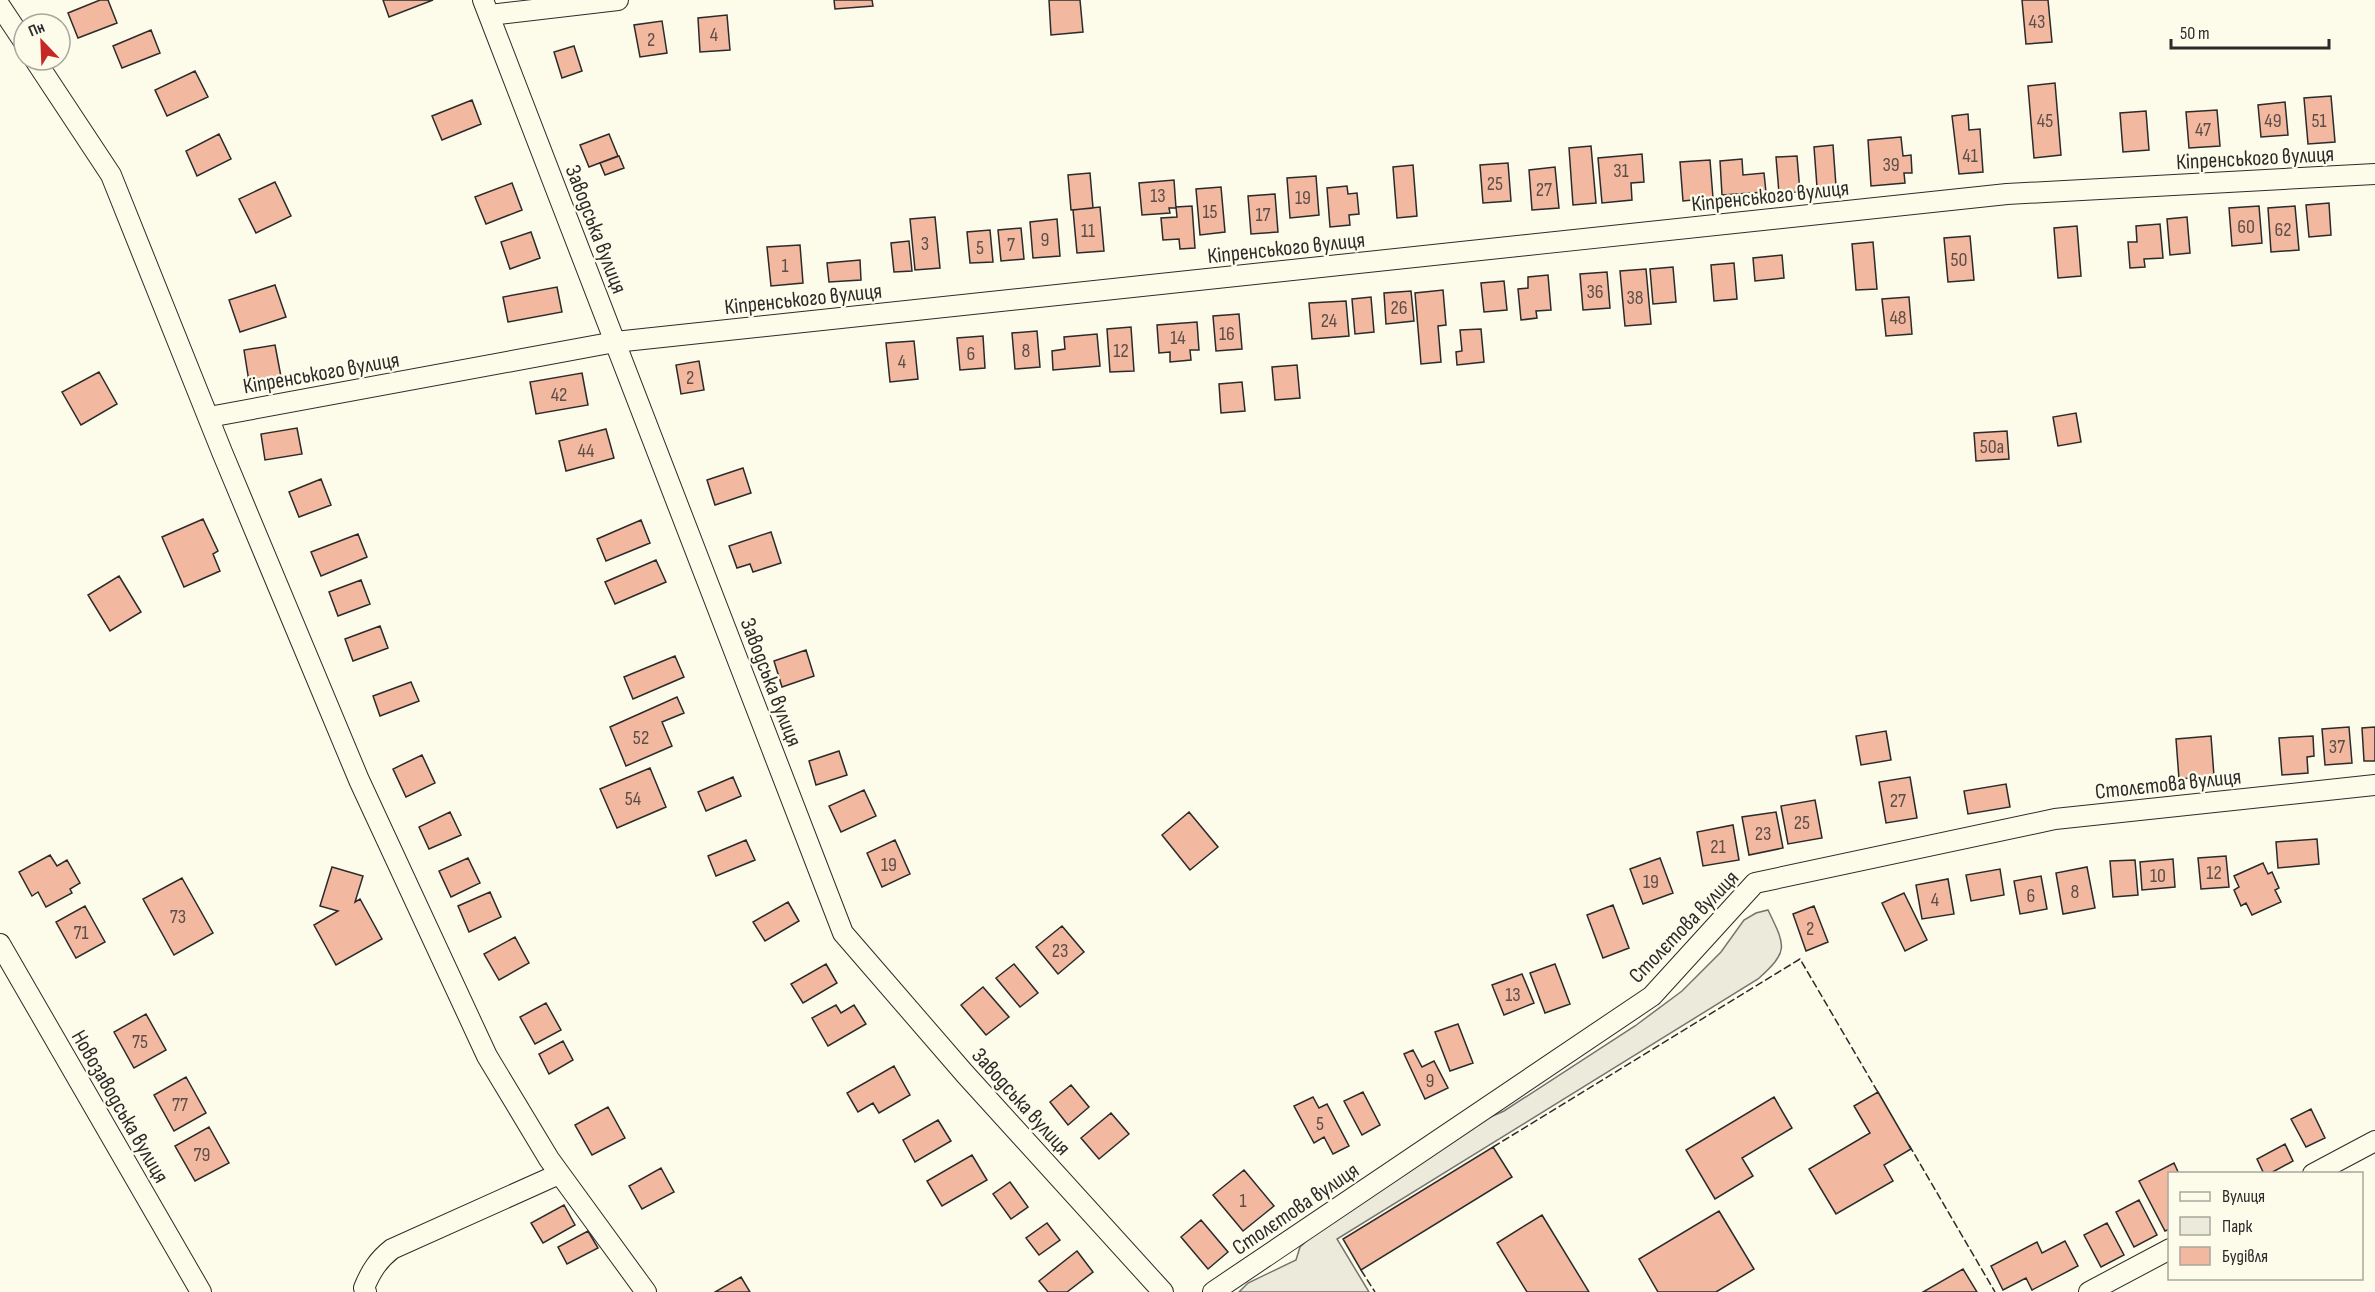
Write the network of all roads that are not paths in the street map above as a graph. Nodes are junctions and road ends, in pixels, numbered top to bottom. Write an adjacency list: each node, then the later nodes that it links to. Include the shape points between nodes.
1 (618, 0): 3 (street)
2 (0, 6): 4 (street)
3 (486, 8): 7 (street, Заводська вулиця)
4 (12, 24)
5 (44, 72): 8 (street, via 111,175)
6 (2375, 174): 7 (street, Кіпренського вулиця, via 2007,194)
7 (615, 342): 8 (street, Кіпренського вулиця); 18 (street, Заводська вулиця, via 843,933)
8 (209, 417): 13 (street, via 359,780 492,1065)
9 (2375, 785): 19 (street, Столєтова вулиця, via 2055,819 1755,883 1652,996)
10 (0, 944): 15 (street, Новозаводська вулиця)
11 (2375, 1141): 12 (street)
12 (2315, 1172)
13 (559, 1174): 16 (street, via 392,1248 372,1270); 17 (street)
14 (2168, 1251): 20 (street)
15 (201, 1292)
16 (366, 1292)
17 (646, 1292)
18 (1163, 1292)
19 (1212, 1292)
20 (2089, 1292)

